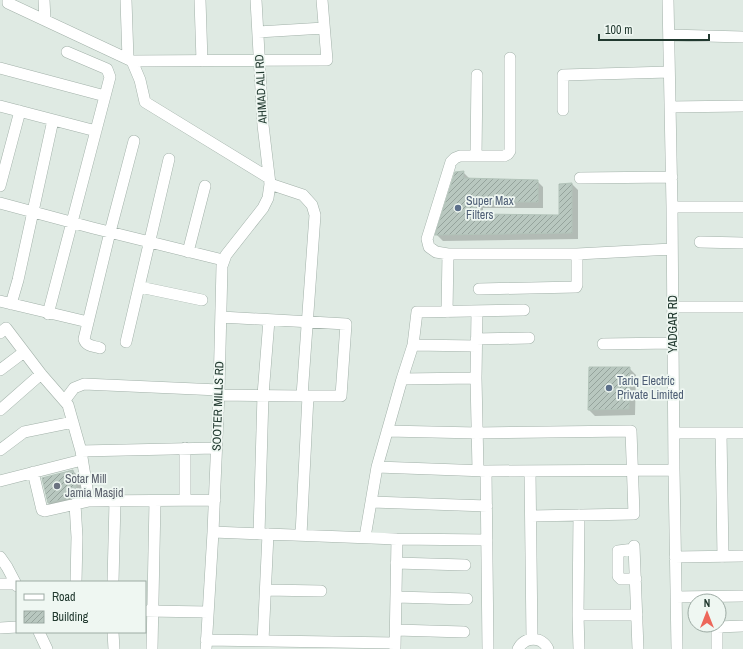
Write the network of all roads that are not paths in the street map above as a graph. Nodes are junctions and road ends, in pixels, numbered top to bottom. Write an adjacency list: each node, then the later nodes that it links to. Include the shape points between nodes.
1 (8, 0): 8 (street, via 8,3)
2 (44, 0): 8 (street)
3 (126, 0): 15 (street)
4 (200, 0): 16 (street)
5 (256, 0): 10 (street, AHMAD ALI RD)
6 (322, 0): 9 (street)
7 (668, 0): 11 (street, YADGAR RD)
8 (45, 20): 15 (street)
9 (324, 28): 10 (street); 17 (street, via 327,60)
10 (258, 32): 17 (street, AHMAD ALI RD)
11 (669, 35): 12 (street); 19 (street, YADGAR RD)
12 (743, 37)
13 (67, 52): 21 (street, via 107,69 110,77)
14 (510, 58): 30 (street, via 510,151 504,156)
15 (130, 60): 16 (street); 34 (street, via 140,80 145,102)
16 (202, 61): 17 (street)
17 (259, 61): 34 (street, AHMAD ALI RD)
18 (0, 68): 21 (street)
19 (668, 72): 24 (street, YADGAR RD); 25 (street, via 563,75)
20 (477, 75): 30 (street)
21 (105, 96): 28 (street)
22 (0, 106): 26 (street)
23 (743, 106): 24 (street)
24 (670, 107): 32 (street, YADGAR RD)
25 (563, 110)
26 (20, 111): 27 (street); 35 (street)
27 (53, 120): 28 (street); 40 (street)
28 (96, 131): 41 (street)
29 (134, 140): 42 (street)
30 (476, 156): 48 (street, via 460,156 451,162 427,239 429,247 436,252)
31 (169, 159): 43 (street)
32 (672, 177): 33 (street); 38 (street, YADGAR RD)
33 (580, 178)
34 (269, 181): 50 (street, via 268,198 263,208); 65 (street, via 303,195 312,205 315,215)
35 (0, 186)
36 (205, 186): 47 (street)
37 (0, 203): 40 (street)
38 (672, 207): 39 (street); 46 (street, YADGAR RD)
39 (743, 207)
40 (33, 212): 41 (street); 55 (street)
41 (72, 222): 42 (street); 61 (street)
42 (110, 232): 43 (street); 64 (street)
43 (150, 242): 47 (street); 51 (street)
44 (700, 242): 45 (street)
45 (743, 243)
46 (672, 249): 49 (street); 56 (street, YADGAR RD)
47 (188, 252): 50 (street)
48 (448, 254): 49 (street); 60 (street)
49 (577, 254): 52 (street, via 576,287)
50 (223, 260): 62 (street, SOOTER MILLS RD)
51 (140, 287): 53 (street); 68 (street)
52 (479, 289)
53 (202, 300)
54 (0, 301): 55 (street)
55 (11, 304): 61 (street)
56 (673, 307): 57 (street); 70 (street, YADGAR RD)
57 (743, 307)
58 (524, 310): 59 (street)
59 (477, 311): 60 (street); 69 (street)
60 (447, 312): 72 (street, via 417,312)
61 (48, 314): 64 (street)
62 (220, 317): 63 (street); 79 (street, SOOTER MILLS RD)
63 (269, 320): 65 (street); 80 (street)
64 (88, 322): 73 (street, via 85,343)
65 (308, 322): 81 (street); 81 (street, via 346,324 341,396)
66 (0, 333): 74 (street, via 6,328)
67 (529, 338): 69 (street)
68 (126, 342)
69 (476, 342): 72 (street); 77 (street)
70 (673, 343): 71 (street); 87 (street, YADGAR RD)
71 (602, 344)
72 (413, 345): 78 (street)
73 (100, 348)
74 (24, 352): 75 (street); 76 (street)
75 (0, 370)
76 (41, 374): 82 (street); 83 (street)
77 (476, 378): 78 (street); 86 (street)
78 (402, 379): 85 (street)
79 (219, 392): 80 (street); 82 (street, via 84,384 74,388); 91 (street, SOOTER MILLS RD)
80 (263, 395): 81 (street); 112 (street)
81 (305, 396): 113 (street)
82 (65, 400): 84 (street)
83 (0, 410)
84 (73, 422): 92 (street, via 24,432); 93 (street)
85 (387, 432): 86 (street); 94 (street)
86 (477, 433): 95 (street); 96 (street, via 631,431)
87 (674, 433): 88 (street); 97 (street, YADGAR RD)
88 (721, 433): 89 (street); 117 (street)
89 (743, 433)
90 (185, 448): 91 (street); 93 (street); 101 (street)
91 (216, 448): 102 (street, SOOTER MILLS RD)
92 (0, 450)
93 (81, 456): 99 (street); 103 (street)
94 (377, 467): 95 (street); 106 (street)
95 (482, 470): 98 (street); 108 (street)
96 (633, 470): 97 (street); 98 (street); 109 (street, via 634,514)
97 (674, 470): 120 (street, YADGAR RD)
98 (530, 471): 110 (street)
99 (33, 472): 100 (street); 107 (street, via 42,510)
100 (0, 481)
101 (185, 500): 102 (street); 105 (street)
102 (215, 500): 111 (street, SOOTER MILLS RD)
103 (89, 501): 104 (street); 107 (street)
104 (115, 501): 105 (street); 125 (street)
105 (155, 501): 136 (street)
106 (372, 502): 108 (street); 114 (street)
107 (74, 504): 124 (street, via 77,537)
108 (487, 506): 116 (street)
109 (579, 515): 110 (street); 139 (street)
110 (531, 516): 149 (street)
111 (213, 532): 112 (street); 137 (street, SOOTER MILLS RD)
112 (264, 534): 113 (street); 128 (street)
113 (300, 535): 114 (street)
114 (365, 537): 115 (street)
115 (397, 539): 116 (street); 121 (street)
116 (487, 540): 156 (street)
117 (722, 556): 118 (street); 120 (street)
118 (743, 556)
119 (0, 557): 127 (street)
120 (675, 557): 132 (street, YADGAR RD)
121 (396, 563): 122 (street); 131 (street)
122 (465, 565)
123 (636, 579): 123 (street, via 621,579 618,576 618,550 634,548); 138 (street)
124 (76, 581)
125 (113, 581)
126 (0, 584): 127 (street)
127 (16, 585)
128 (266, 590): 129 (street); 150 (street)
129 (321, 591)
130 (743, 596): 134 (street)
131 (396, 597): 135 (street); 144 (street)
132 (676, 597): 133 (street); 161 (street, YADGAR RD)
133 (687, 598)
134 (727, 598)
135 (467, 599)
136 (149, 611): 137 (street); 155 (street)
137 (208, 612): 151 (street, SOOTER MILLS RD)
138 (637, 614): 139 (street); 160 (street)
139 (578, 615): 159 (street)
140 (727, 626): 141 (street)
141 (743, 626)
142 (16, 627): 143 (street)
143 (0, 628)
144 (396, 630): 145 (street); 152 (street)
145 (464, 632)
146 (39, 633): 153 (street)
147 (113, 633): 154 (street)
148 (717, 633): 162 (street)
149 (532, 639): 157 (street, via 523,642); 158 (street, via 543,642)
150 (263, 641): 151 (street); 152 (street)
151 (206, 645)
152 (395, 646)
153 (47, 649)
154 (114, 649)
155 (152, 649)
156 (488, 649)
157 (518, 649)
158 (548, 649)
159 (579, 649)
160 (638, 649)
161 (677, 649)
162 (717, 649)

